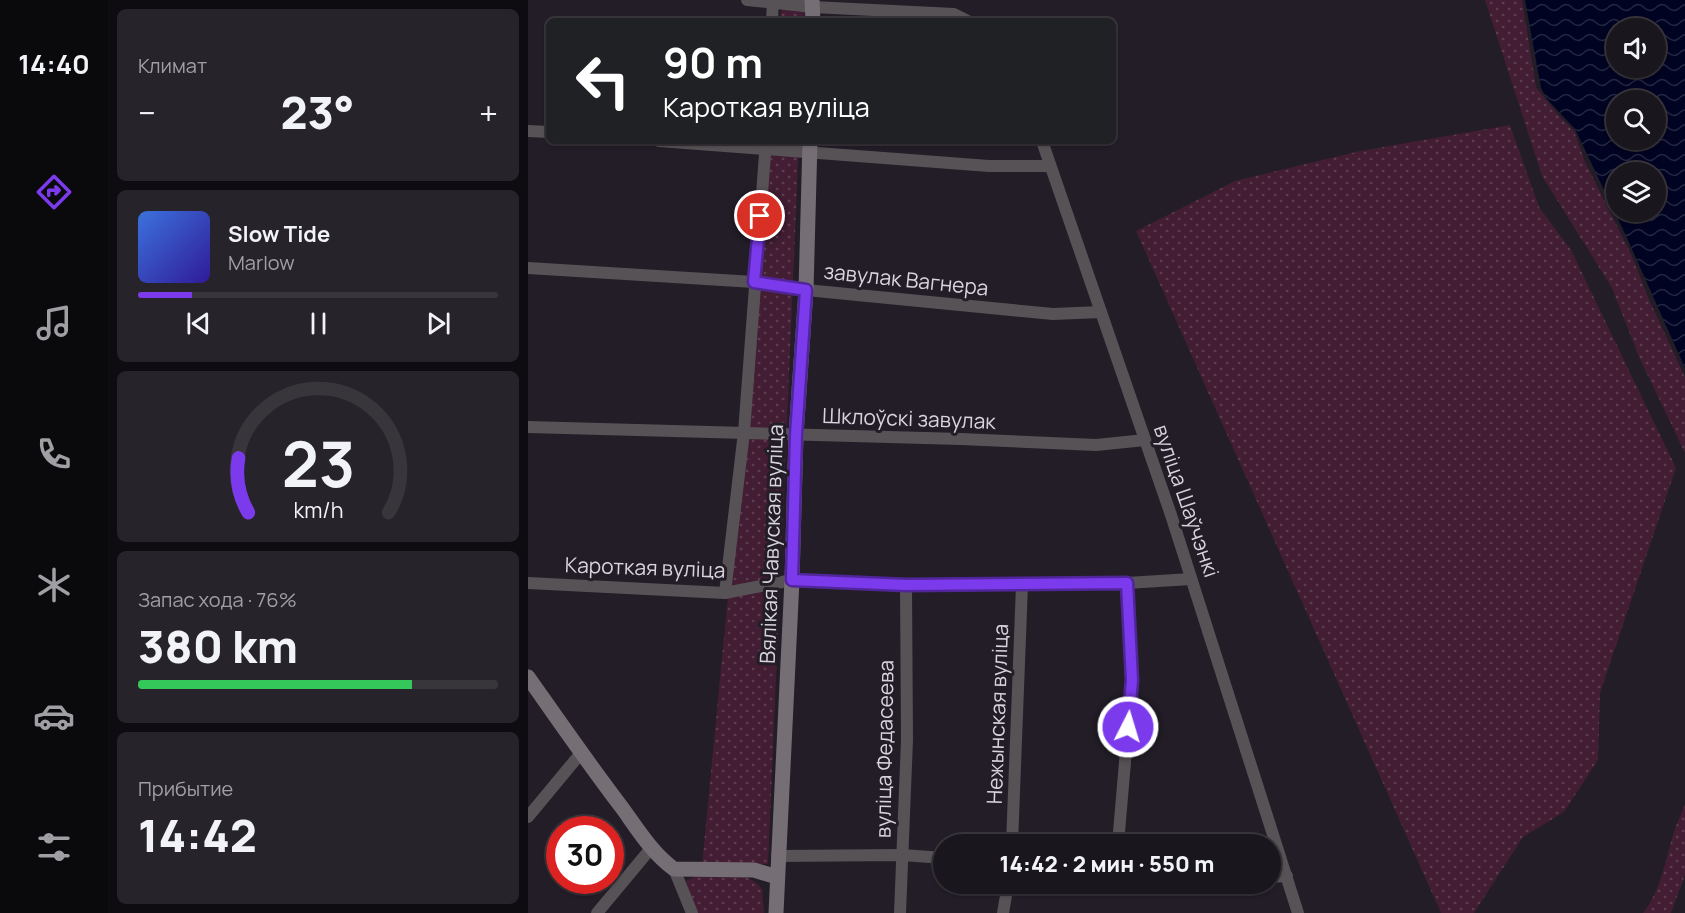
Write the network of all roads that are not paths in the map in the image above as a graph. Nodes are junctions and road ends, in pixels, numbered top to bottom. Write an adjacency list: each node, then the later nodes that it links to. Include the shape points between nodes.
1 (747, 0): 2 (street)
2 (773, 1): 3 (street); 4 (street)
3 (813, 9): 5 (street, via 954,14)
4 (772, 18)
5 (962, 18)
6 (528, 131): 7 (street)
7 (546, 132)
8 (738, 144): 10 (street)
9 (1043, 144): 12 (street, вуліца Шаўчэнкі)
10 (765, 145): 11 (street); 14 (street, Вялікая Чавуская вуліца)
11 (810, 147): 12 (street, via 989,166); 15 (main road, Вялікая Чавуская вуліца)
12 (1050, 166): 16 (street, вуліца Шаўчэнкі)
13 (528, 267): 14 (street, завулак Вагнера)
14 (754, 282): 15 (street, завулак Вагнера); 18 (street, Вялікая Чавуская вуліца)
15 (806, 290): 16 (street, завулак Вагнера, via 1053,314); 19 (main road, Вялікая Чавуская вуліца)
16 (1101, 312): 20 (street, вуліца Шаўчэнкі)
17 (528, 426): 18 (street, Шклоўскі завулак)
18 (744, 432): 19 (street, Шклоўскі завулак); 27 (street, Вялікая Чавуская вуліца)
19 (796, 435): 20 (street, Шклоўскі завулак, via 1096,445); 22 (main road, Вялікая Чавуская вуліца)
20 (1144, 440): 21 (street, вуліца Шаўчэнкі)
21 (1191, 579): 24 (street, Кароткая вуліца); 39 (street, вуліца Шаўчэнкі)
22 (792, 580): 25 (street, Кароткая вуліца); 27 (street, Кароткая вуліца); 35 (main road, Вялікая Чавуская вуліца)
23 (528, 583): 27 (street, Кароткая вуліца)
24 (1127, 583): 26 (street, Кароткая вуліца); 32 (street, via 1132,680)
25 (906, 585): 26 (street, Кароткая вуліца); 34 (street, вуліца Федасеева, via 907,740)
26 (1022, 585): 31 (street, Нежынская вуліца)
27 (725, 593)
28 (528, 677): 29 (main road)
29 (581, 753): 30 (street); 33 (main road)
30 (528, 817)
31 (1012, 834)
32 (1119, 834)
33 (652, 848): 37 (main road); 42 (street)
34 (902, 855): 35 (street); 36 (street); 45 (street, вуліца Федасеева)
35 (777, 856): 40 (main road, Вялікая Чавуская вуліца)
36 (933, 857)
37 (674, 869): 40 (main road, via 754,870); 43 (street)
38 (1281, 876): 39 (street)
39 (1287, 876): 47 (street, вуліца Шаўчэнкі)
40 (777, 877): 44 (main road, Вялікая Чавуская вуліца)
41 (1006, 894): 46 (street)
42 (597, 913)
43 (692, 913)
44 (776, 913)
45 (900, 913)
46 (1003, 913)
47 (1298, 913)

